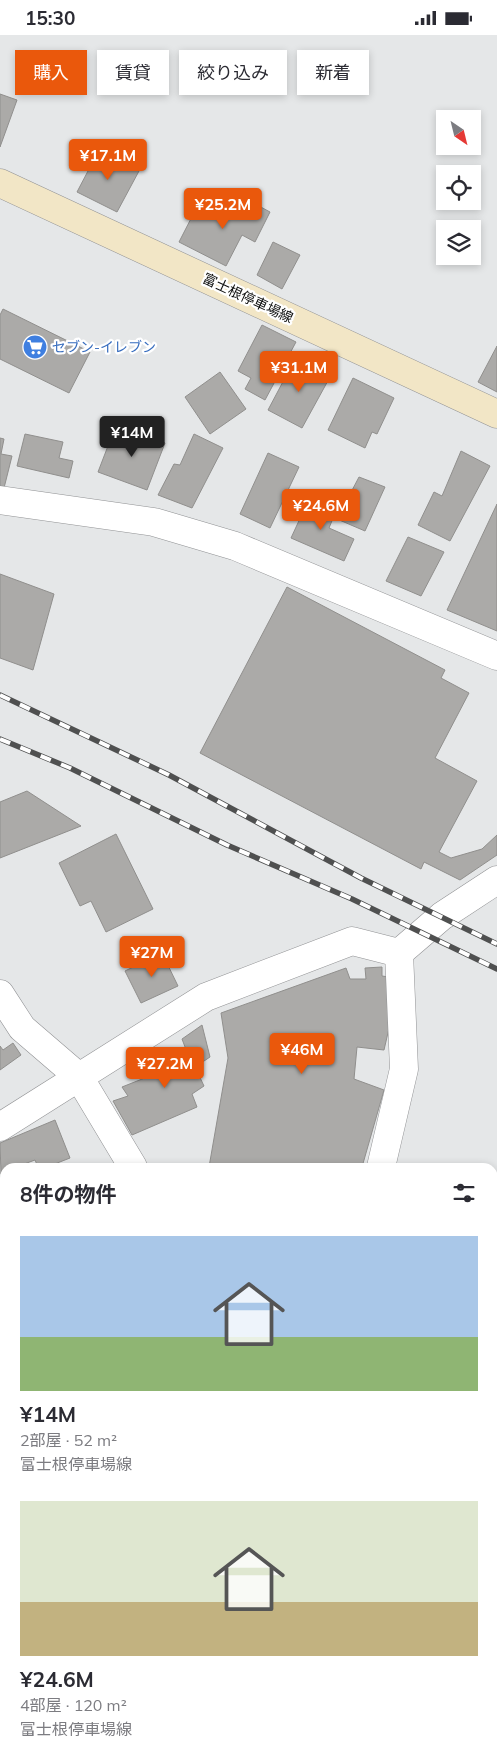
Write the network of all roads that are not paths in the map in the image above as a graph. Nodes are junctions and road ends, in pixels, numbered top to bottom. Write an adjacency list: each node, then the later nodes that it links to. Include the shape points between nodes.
1 (0, 183): 2 (main road, 富士根停車場線)
2 (497, 413)
3 (0, 499): 4 (street, via 154,522 236,546)
4 (497, 656)
5 (497, 880): 6 (street, via 442,917)
6 (399, 953): 8 (street, via 352,941 206,997); 11 (street, via 404,1069)
7 (1, 999): 8 (street, via 22,1028)
8 (79, 1077): 9 (street); 10 (street)
9 (0, 1127)
10 (131, 1163)
11 (382, 1163)

